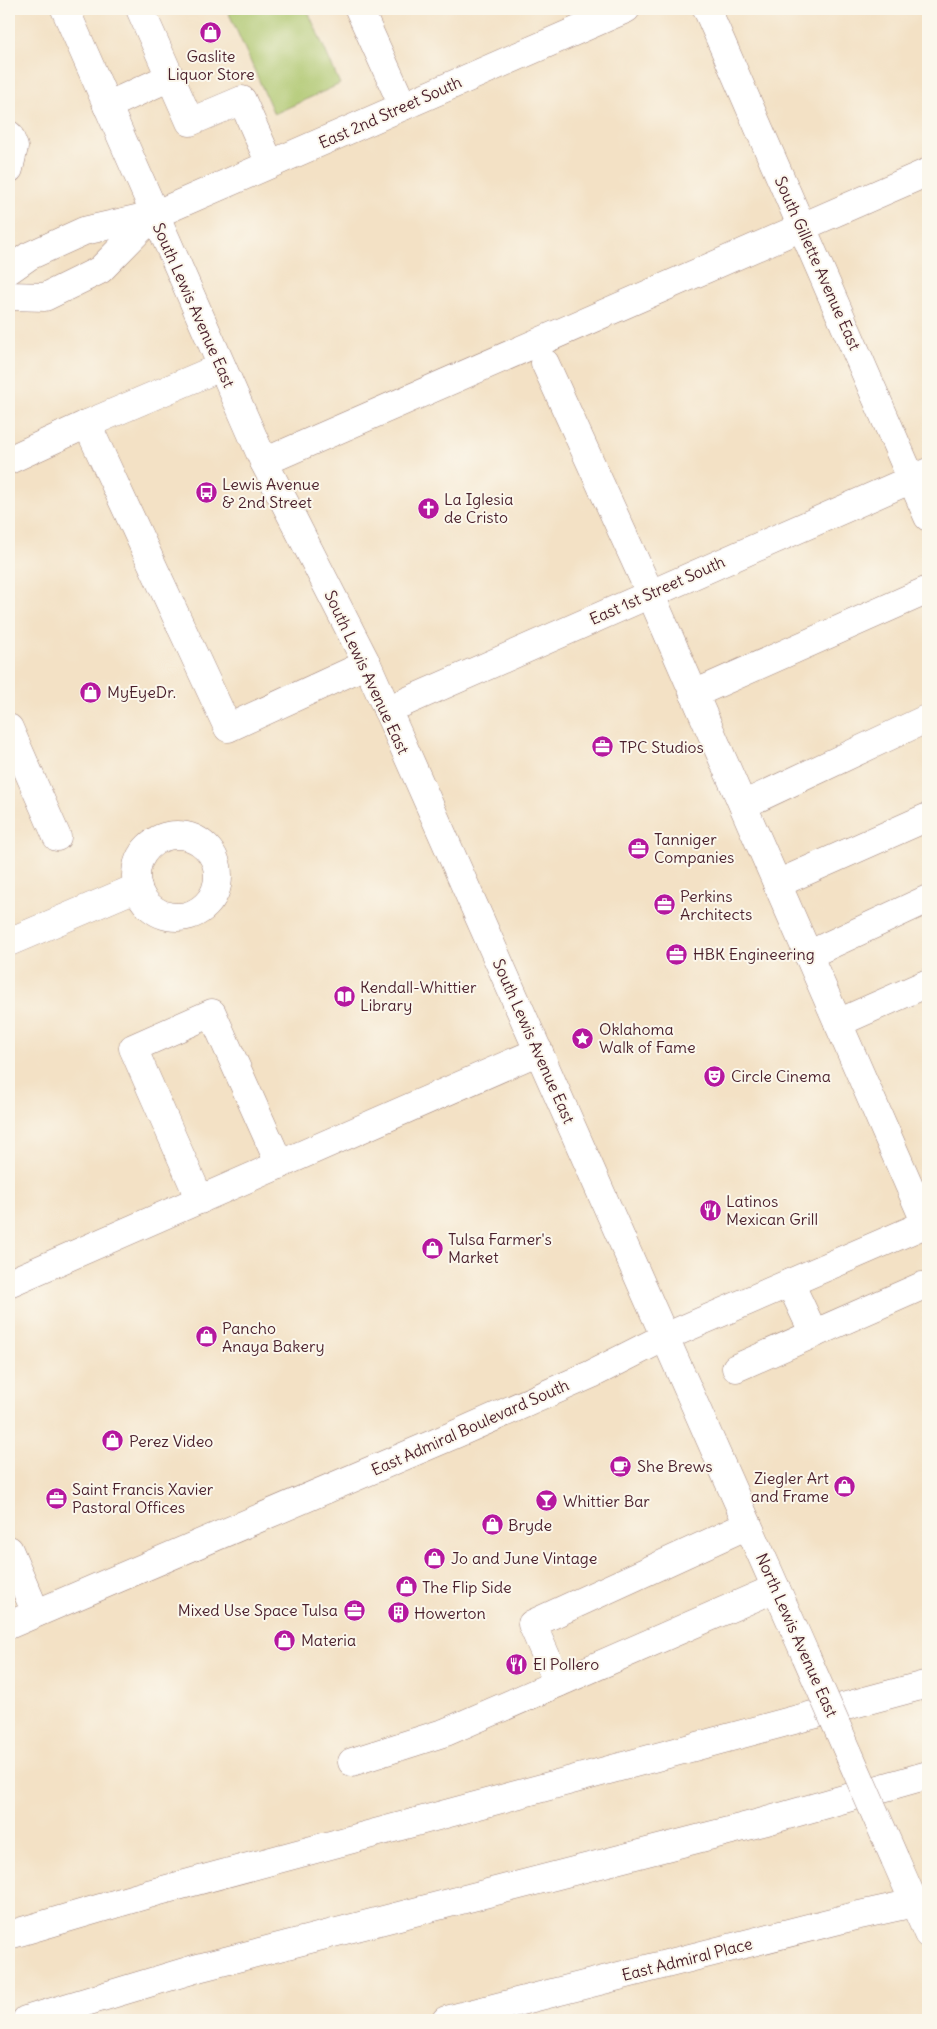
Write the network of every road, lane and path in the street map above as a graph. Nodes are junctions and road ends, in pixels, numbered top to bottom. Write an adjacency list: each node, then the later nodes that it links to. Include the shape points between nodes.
1 (64, 9): 7 (main road, South Lewis Avenue East)
2 (140, 9): 6 (main road)
3 (359, 9): 8 (main road)
4 (626, 9): 8 (main road, East 2nd Street South)
5 (706, 9): 14 (main road, South Gillette Avenue East)
6 (170, 77): 7 (main road); 10 (main road, via 190,122 242,100)
7 (107, 106): 13 (main road, South Lewis Avenue East)
8 (403, 106): 10 (main road, East 2nd Street South)
9 (9, 135): 11 (main road, via 14,147)
10 (270, 164): 13 (main road, East 2nd Street South)
11 (9, 168)
12 (928, 172): 14 (main road)
13 (154, 215): 15 (main road, East 2nd Street South, via 84,231 29,256); 16 (main road, East 2nd Street South, via 100,270 44,297); 18 (main road, South Lewis Avenue East)
14 (803, 227): 21 (main road); 22 (main road, South Gillette Avenue East)
15 (9, 270)
16 (9, 296)
17 (545, 363): 25 (main road)
18 (221, 366): 19 (main road); 21 (main road, South Lewis Avenue East)
19 (87, 424): 20 (main road); 26 (main road, via 228,728)
20 (9, 460)
21 (264, 462): 26 (main road, South Lewis Avenue East)
22 (920, 476): 23 (main road, South Gillette Avenue East); 25 (main road, East 1st Street South)
23 (928, 517)
24 (928, 590): 27 (main road)
25 (650, 593): 27 (main road); 28 (main road, East 1st Street South)
26 (367, 664): 28 (main road, South Lewis Avenue East)
27 (694, 694): 31 (main road)
28 (386, 710): 41 (main road, South Lewis Avenue East)
29 (928, 718): 31 (main road)
30 (9, 728): 33 (main road)
31 (742, 805): 34 (main road)
32 (928, 817): 34 (main road)
33 (57, 837)
34 (777, 884): 38 (main road)
35 (138, 887): 37 (main road)
36 (928, 899): 38 (main road)
37 (9, 942)
38 (808, 955): 40 (main road)
39 (928, 983): 40 (main road)
40 (838, 1023): 44 (main road)
41 (539, 1052): 42 (main road); 49 (main road, South Lewis Avenue East)
42 (280, 1165): 43 (main road); 43 (main road, via 212,1013 133,1048)
43 (200, 1200): 45 (main road)
44 (927, 1224): 46 (main road, East Admiral Boulevard South)
45 (9, 1283)
46 (790, 1283): 48 (main road); 49 (main road, East Admiral Boulevard South)
47 (922, 1286): 48 (main road)
48 (814, 1334): 50 (main road)
49 (665, 1336): 51 (main road, North Lewis Avenue East); 54 (main road, East Admiral Boulevard South, via 592,1374 456,1434)
50 (736, 1368)
51 (748, 1525): 53 (main road, North Lewis Avenue East); 56 (main road, via 532,1624)
52 (9, 1550): 54 (main road)
53 (776, 1588): 56 (main road); 60 (main road, North Lewis Avenue East, bridge, via 895,1859)
54 (36, 1613): 55 (main road, East Admiral Boulevard South)
55 (9, 1625)
56 (558, 1683): 58 (main road, via 446,1732)
57 (928, 1684): 62 (main road, via 152,1892)
58 (352, 1762)
59 (928, 1775): 63 (main road, via 763,1822 198,1968)
60 (921, 1902): 61 (main road, North Lewis Avenue East); 64 (main road, East Admiral Place)
61 (928, 1934)
62 (9, 1935)
63 (26, 2020)
64 (446, 2020)

